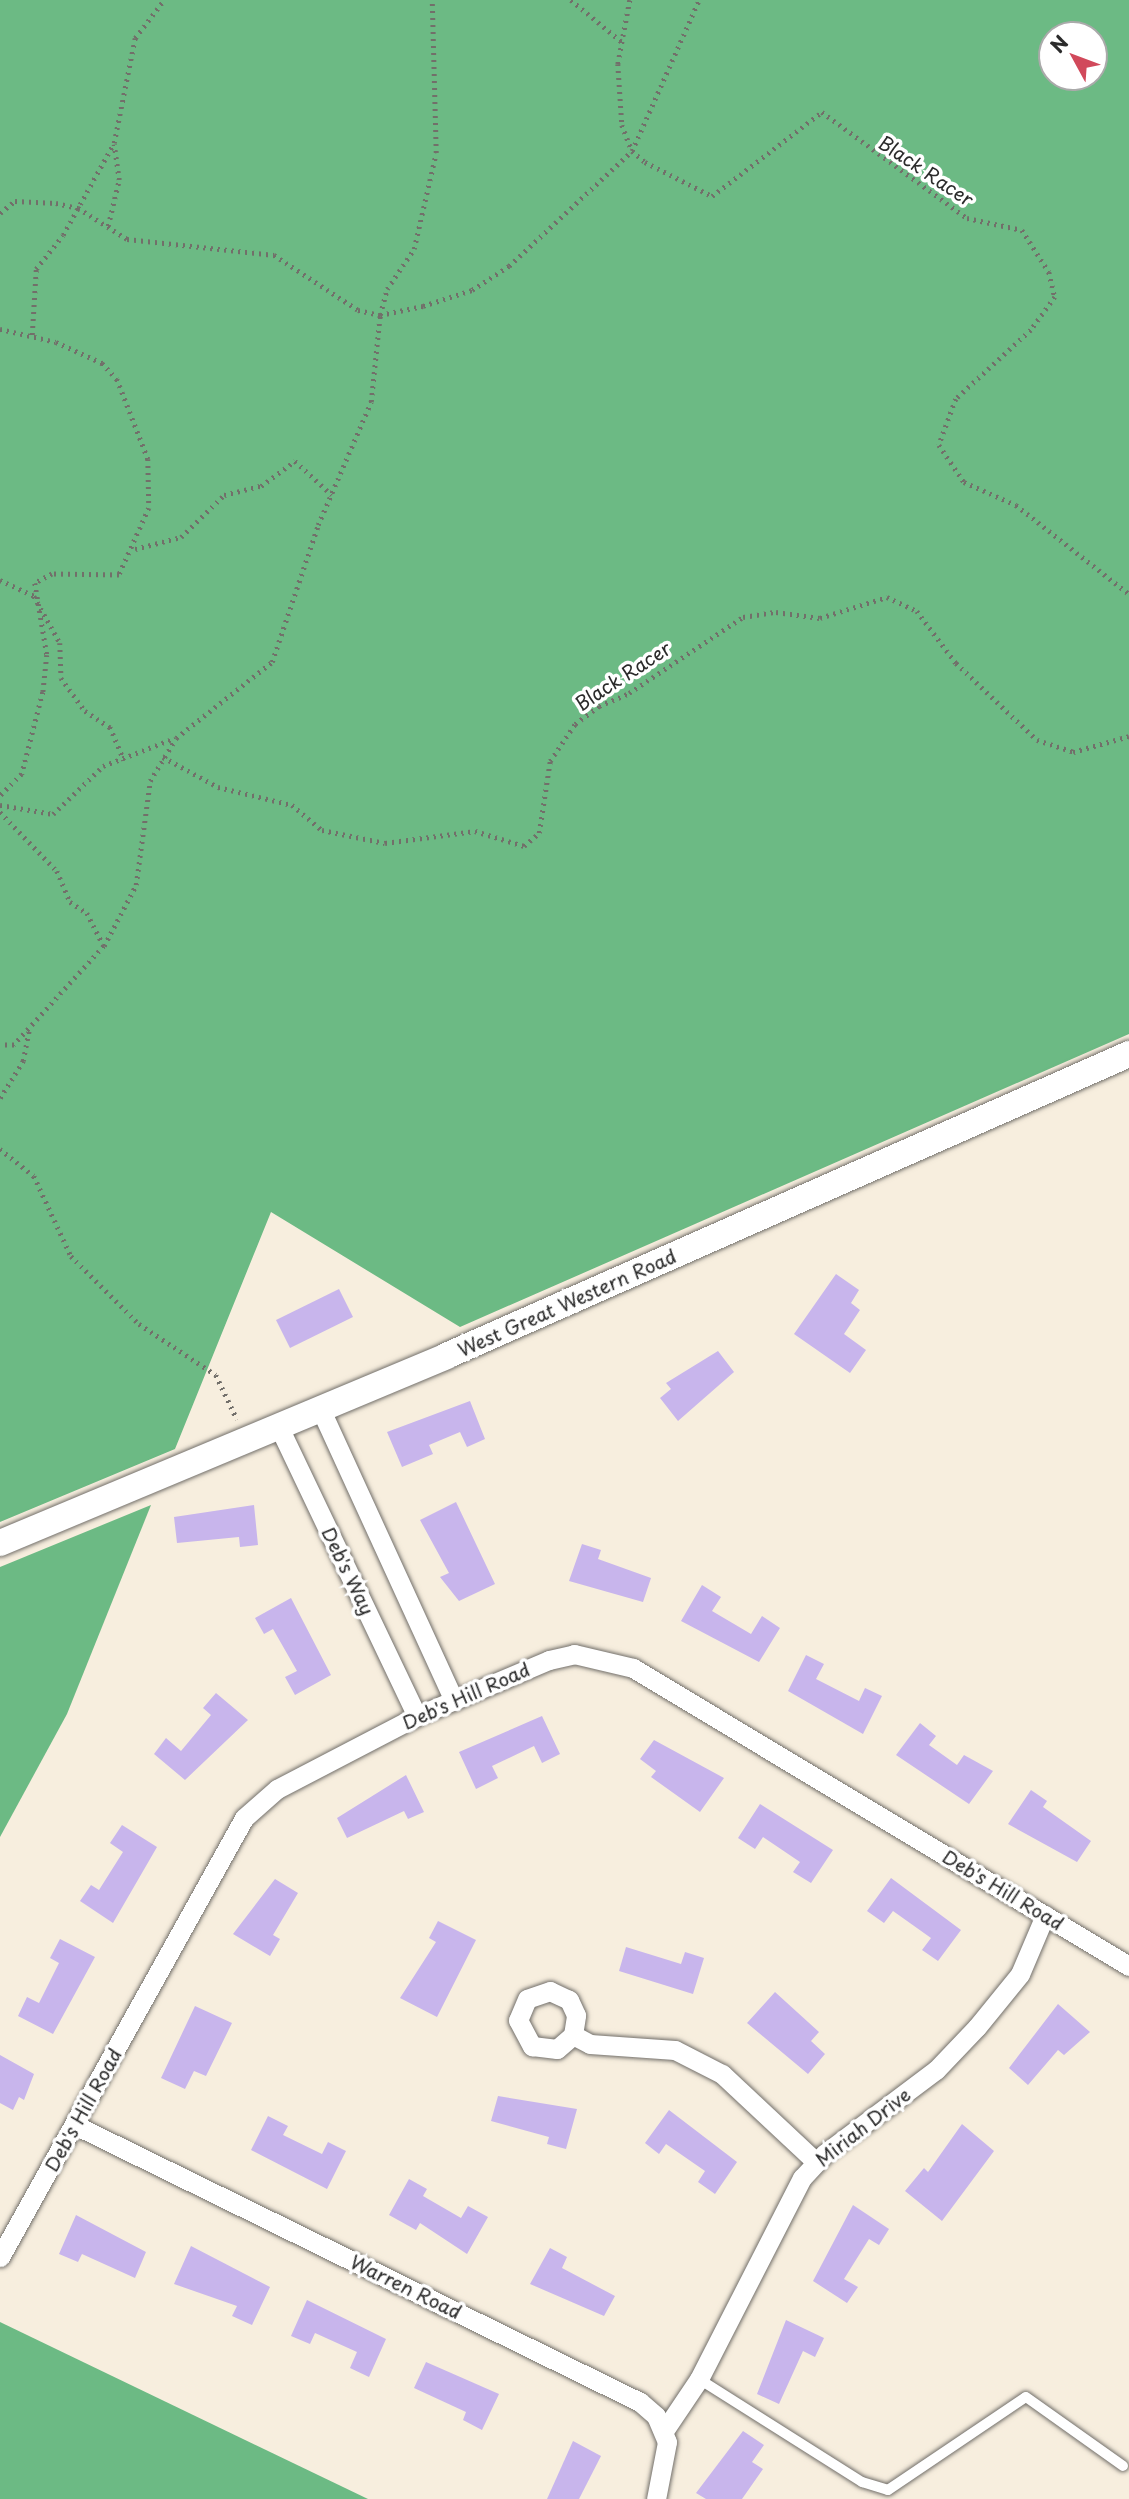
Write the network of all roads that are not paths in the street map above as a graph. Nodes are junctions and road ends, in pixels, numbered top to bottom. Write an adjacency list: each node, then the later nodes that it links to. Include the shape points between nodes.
1 (1129, 1054): 2 (street, West Great Western Road)
2 (320, 1408): 3 (street, West Great Western Road); 5 (street)
3 (278, 1425): 4 (street, West Great Western Road); 6 (street, Deb's Way)
4 (0, 1543)
5 (454, 1701): 6 (street, Deb's Hill Road); 7 (street, Deb's Hill Road, via 573,1654 615,1661)
6 (417, 1716): 10 (street, Deb's Hill Road, via 276,1789 244,1818)
7 (1045, 1915): 8 (street, Deb's Hill Road); 11 (street, Miriah Drive, via 1020,1974 977,2027 936,2070)
8 (1129, 1966)
9 (573, 2035): 11 (street, via 590,2044 675,2050 709,2066)
10 (75, 2125): 12 (street, Deb's Hill Road); 14 (street, Warren Road, via 640,2402)
11 (816, 2162): 13 (street, Miriah Drive, via 790,2196)
12 (0, 2256)
13 (699, 2379): 14 (street, Miriah Drive); 15 (lane, via 862,2482 888,2490 1026,2397)
14 (663, 2431): 16 (street, via 666,2456)
15 (1123, 2466)
16 (656, 2499)

